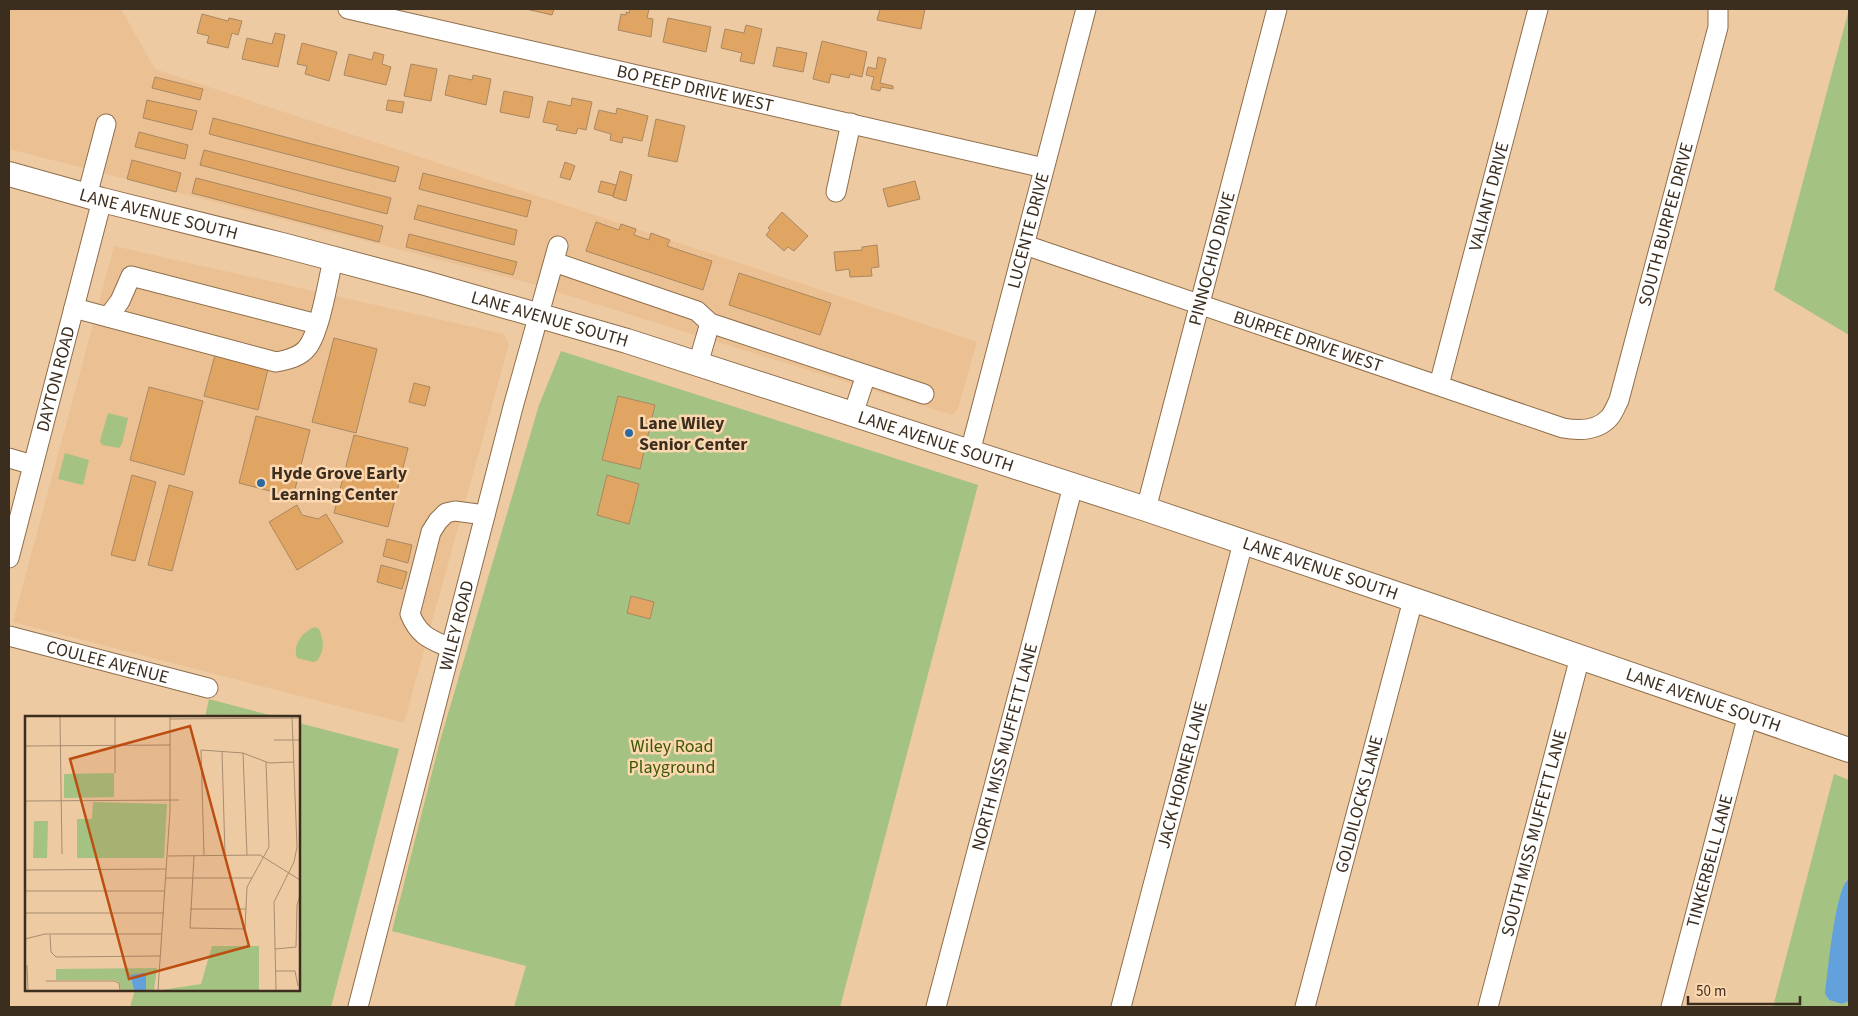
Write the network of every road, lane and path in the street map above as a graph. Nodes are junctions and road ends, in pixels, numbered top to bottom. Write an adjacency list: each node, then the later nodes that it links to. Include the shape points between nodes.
1 (348, 9): 6 (street, BO PEEP DRIVE WEST)
2 (1086, 9): 8 (street, LUCENTE DRIVE)
3 (1277, 9): 14 (street, PINNOCHIO DRIVE)
4 (1538, 9): 22 (street, VALIANT DRIVE)
5 (1718, 9): 25 (street, SOUTH BURPEE DRIVE, via 1718,27 1618,400 1609,418)
6 (851, 123): 8 (street, BO PEEP DRIVE WEST); 10 (street)
7 (106, 124): 11 (street, DAYTON ROAD)
8 (1044, 168): 12 (street, LUCENTE DRIVE)
9 (9, 174): 11 (main road, LANE AVENUE SOUTH)
10 (836, 192)
11 (95, 198): 13 (main road, LANE AVENUE SOUTH); 15 (street, DAYTON ROAD)
12 (1025, 245): 14 (street, BURPEE DRIVE WEST); 26 (street, LUCENTE DRIVE)
13 (333, 259): 16 (main road, LANE AVENUE SOUTH); 19 (street)
14 (1200, 304): 22 (street, BURPEE DRIVE WEST); 31 (street, PINNOCHIO DRIVE)
15 (74, 308): 17 (street); 28 (street, DAYTON ROAD)
16 (539, 315): 18 (street, WILEY ROAD, via 556,254 697,311); 20 (main road, LANE AVENUE SOUTH); 32 (street, WILEY ROAD)
17 (108, 317): 19 (street, via 276,362 291,359 307,350); 19 (street, via 120,301 131,276)
18 (710, 323): 20 (street); 21 (street)
19 (317, 324)
20 (698, 364): 24 (main road, LANE AVENUE SOUTH)
21 (866, 375): 23 (street); 24 (street)
22 (1439, 385): 25 (street, BURPEE DRIVE WEST, via 1563,428 1578,431)
23 (924, 394)
24 (853, 414): 26 (main road, LANE AVENUE SOUTH)
25 (1592, 428)
26 (970, 452): 29 (main road, LANE AVENUE SOUTH)
27 (9, 458): 28 (street)
28 (33, 465): 30 (street, DAYTON ROAD)
29 (1073, 486): 31 (main road, LANE AVENUE SOUTH); 43 (street, NORTH MISS MUFFETT LANE)
30 (16, 502): 34 (street, DAYTON ROAD)
31 (1146, 510): 33 (main road, LANE AVENUE SOUTH)
32 (485, 515): 37 (street, WILEY ROAD); 37 (street, via 446,513 431,532 410,614 422,634)
33 (1243, 543): 35 (main road, LANE AVENUE SOUTH); 44 (street, JACK HORNER LANE)
34 (9, 558)
35 (1413, 600): 38 (main road, LANE AVENUE SOUTH); 45 (street, GOLDILOCKS LANE)
36 (9, 636): 39 (street, COULEE AVENUE)
37 (450, 648): 42 (street, WILEY ROAD)
38 (1580, 657): 40 (main road, LANE AVENUE SOUTH); 46 (street, SOUTH MISS MUFFETT LANE)
39 (208, 688)
40 (1748, 715): 41 (main road, LANE AVENUE SOUTH); 47 (street, TINKERBELL LANE)
41 (1849, 750)
42 (358, 1007)
43 (936, 1007)
44 (1120, 1007)
45 (1305, 1007)
46 (1488, 1007)
47 (1671, 1007)

